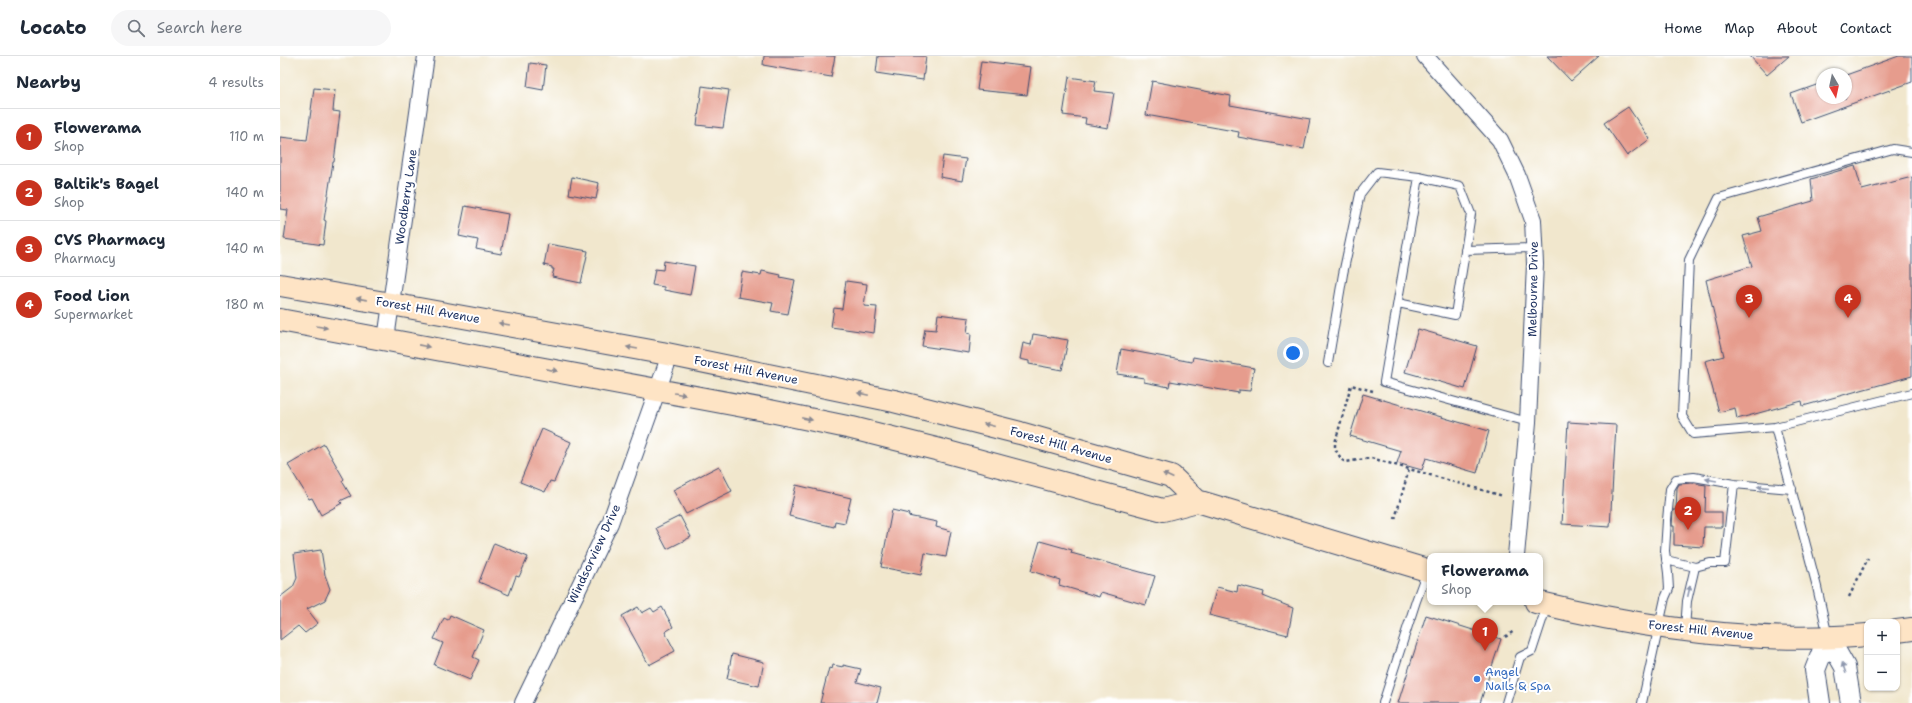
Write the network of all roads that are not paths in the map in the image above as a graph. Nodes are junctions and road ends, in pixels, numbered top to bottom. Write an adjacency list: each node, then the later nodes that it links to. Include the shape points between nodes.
1 (426, 56): 9 (street, Woodberry Lane)
2 (1425, 56): 5 (street, Melbourne Drive, via 1500,140 1517,175 1533,220)
3 (1912, 152): 17 (lane, via 1893,150 1719,198 1689,260 1682,416 1693,434)
4 (1419, 177): 6 (lane, via 1460,186 1471,214); 8 (lane); 13 (lane, via 1377,172 1360,194)
5 (1534, 248): 6 (lane); 16 (street, Melbourne Drive)
6 (1465, 250): 8 (lane, via 1455,315)
7 (280, 285): 9 (main road, Forest Hill Avenue, one-way to 7)
8 (1398, 303): 16 (lane, via 1384,382)
9 (391, 304): 11 (street, Woodberry Lane); 12 (main road, Forest Hill Avenue, one-way to 9)
10 (280, 320): 11 (main road, one-way to 11)
11 (386, 339): 14 (main road, one-way to 14)
12 (670, 355): 14 (street, Windsorview Drive); 20 (main road, Forest Hill Avenue, one-way to 12, via 1171,476 1020,433 894,401)
13 (1328, 363)
14 (658, 390): 20 (main road, one-way to 20, via 852,428 1163,510); 34 (street, Windsorview Drive, via 610,523)
15 (1912, 393): 17 (lane)
16 (1528, 422): 21 (street, Melbourne Drive)
17 (1776, 427): 19 (lane)
18 (1734, 484): 19 (lane, one-way to 18); 22 (lane, one-way to 22, via 1694,477 1676,479 1670,489 1666,520); 23 (lane, via 1725,563)
19 (1792, 489): 33 (lane)
20 (1197, 501): 24 (main road, Forest Hill Avenue)
21 (1516, 553)
22 (1666, 560): 23 (lane); 28 (lane, via 1669,589)
23 (1695, 567): 30 (lane, one-way to 23, via 1687,601)
24 (1427, 570)
25 (1427, 576): 35 (lane, via 1416,601)
26 (1543, 603): 28 (main road, Forest Hill Avenue)
27 (1542, 605): 36 (lane, via 1532,651 1520,657)
28 (1659, 626): 30 (main road, Forest Hill Avenue); 37 (lane)
29 (1912, 629): 31 (main road)
30 (1685, 630): 33 (main road, Forest Hill Avenue, via 1756,636)
31 (1900, 631)
32 (1864, 635): 33 (main road, Forest Hill Avenue)
33 (1828, 637): 38 (street, via 1815,670); 39 (street, one-way to 33, via 1844,668)
34 (523, 703)
35 (1383, 703)
36 (1506, 703)
37 (1642, 703)
38 (1820, 703)
39 (1851, 703)

